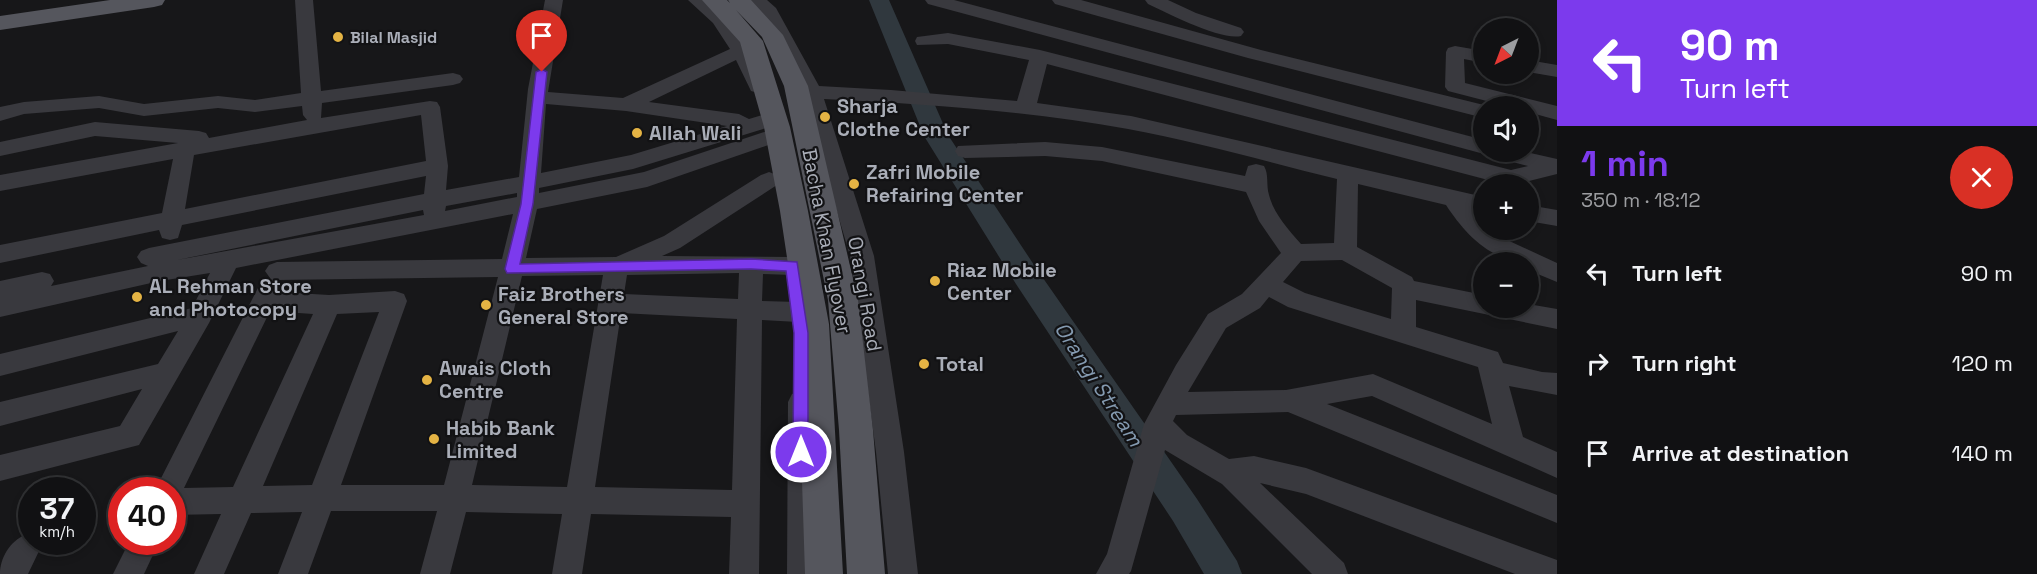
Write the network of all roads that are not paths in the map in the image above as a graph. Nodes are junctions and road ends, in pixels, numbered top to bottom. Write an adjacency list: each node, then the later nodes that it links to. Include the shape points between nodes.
1 (154, 0): 12 (main road)
2 (304, 0): 27 (street)
3 (554, 0): 26 (street)
4 (697, 0): 36 (street, via 717,14 732,33 761,92)
5 (713, 0): 116 (main road, Bacha Khan Flyover, via 751,41 777,127 794,211 813,324)
6 (739, 0): 117 (main road, Bacha Khan Flyover, via 772,35 796,86 843,300)
7 (756, 0): 25 (street, Orangi Road, via 770,12)
8 (934, 0): 40 (street)
9 (996, 0): 37 (street)
10 (1061, 0): 30 (street)
11 (1154, 0): 24 (street, via 1217,27)
12 (0, 22)
13 (1456, 39): 15 (street)
14 (924, 41): 19 (street, via 955,38 982,47)
15 (1473, 41)
16 (1539, 53): 20 (street)
17 (734, 54): 28 (street)
18 (1473, 55): 24 (street, via 1455,52)
19 (1040, 56): 29 (street); 51 (street)
20 (1557, 56)
21 (1539, 68): 22 (street)
22 (1557, 71)
23 (453, 79): 27 (street)
24 (1455, 87): 31 (street)
25 (812, 92): 29 (street); 118 (street, Orangi Road, via 862,256)
26 (537, 97): 28 (street); 56 (street)
27 (312, 98): 32 (street, via 255,106 218,102 144,110 99,102 69,103); 33 (street)
28 (626, 105): 35 (street, via 739,121)
29 (1025, 109): 46 (street, via 1131,123)
30 (1473, 109)
31 (1557, 113)
32 (0, 114)
33 (314, 126): 39 (street); 48 (street, via 430,107)
34 (1539, 126): 38 (street)
35 (744, 127): 36 (street); 56 (street)
36 (771, 128): 56 (street, via 647,179); 71 (street)
37 (1473, 128)
38 (1557, 131)
39 (234, 141): 42 (street); 43 (street, via 95,129)
40 (1473, 144)
41 (1539, 146): 45 (street)
42 (185, 148): 54 (street); 62 (street)
43 (0, 149)
44 (965, 151): 55 (street, via 1045,149 1102,154)
45 (1557, 151)
46 (1258, 153): 50 (street); 55 (street)
47 (1538, 162): 49 (street)
48 (437, 166): 58 (street); 62 (street)
49 (1557, 167): 52 (street)
50 (1348, 173): 57 (street); 64 (street)
51 (1476, 174)
52 (1533, 174)
53 (769, 180): 72 (street, via 672,242)
54 (0, 183)
55 (1255, 186): 65 (street, via 1263,213)
56 (528, 193): 58 (street); 63 (street); 73 (street)
57 (1453, 199): 59 (street); 74 (street, via 1469,223 1497,246)
58 (435, 200): 63 (street); 69 (street)
59 (1473, 203)
60 (1539, 215): 61 (street)
61 (1557, 218)
62 (173, 219): 66 (street); 69 (street)
63 (433, 222): 68 (street)
64 (1344, 251): 65 (street); 76 (street, via 1404,284)
65 (1295, 253): 75 (street)
66 (0, 254)
67 (229, 260): 68 (street); 69 (street); 85 (street)
68 (276, 262): 73 (street); 78 (street)
69 (162, 263): 77 (street); 82 (street)
70 (751, 264): 71 (street); 72 (street); 83 (street)
71 (792, 266): 84 (street)
72 (616, 267): 73 (street); 79 (street)
73 (512, 269): 102 (street)
74 (1557, 273)
75 (1266, 285): 88 (street, via 1296,300); 95 (street, via 1251,301 1217,321)
76 (1404, 288): 80 (street); 88 (street)
77 (0, 290)
78 (264, 301): 81 (street); 100 (street)
79 (610, 303): 83 (street); 104 (street)
80 (1473, 303)
81 (328, 304): 101 (street, via 394,300); 103 (street)
82 (0, 307)
83 (750, 310): 84 (street); 106 (street)
84 (798, 312): 115 (street)
85 (200, 316): 89 (street); 91 (street)
86 (1539, 316): 87 (street)
87 (1557, 319)
88 (1403, 333): 90 (street, via 1489,360)
89 (0, 365)
90 (1492, 371): 92 (street); 96 (street)
91 (168, 372): 94 (street); 98 (street, via 129,436)
92 (1557, 384)
93 (1284, 401): 95 (street); 96 (street, via 1373,385); 107 (street)
94 (0, 414)
95 (1163, 414): 99 (street, via 1177,444); 119 (street, via 1120,561)
96 (1511, 445): 97 (street)
97 (1557, 465)
98 (0, 468)
99 (1226, 472): 120 (street); 121 (street, via 1254,469 1306,481)
100 (176, 477)
101 (321, 498): 102 (street); 103 (street); 111 (street)
102 (454, 498): 104 (street); 112 (street)
103 (241, 501): 105 (street); 110 (street)
104 (578, 501): 106 (street); 113 (street)
105 (186, 502)
106 (745, 504): 114 (street)
107 (1557, 509)
108 (138, 555): 109 (street)
109 (128, 574)
110 (209, 574)
111 (293, 574)
112 (435, 574)
113 (567, 574)
114 (744, 574)
115 (802, 574)
116 (824, 574)
117 (866, 574)
118 (903, 574)
119 (1111, 574)
120 (1333, 574)
121 (1554, 574)

